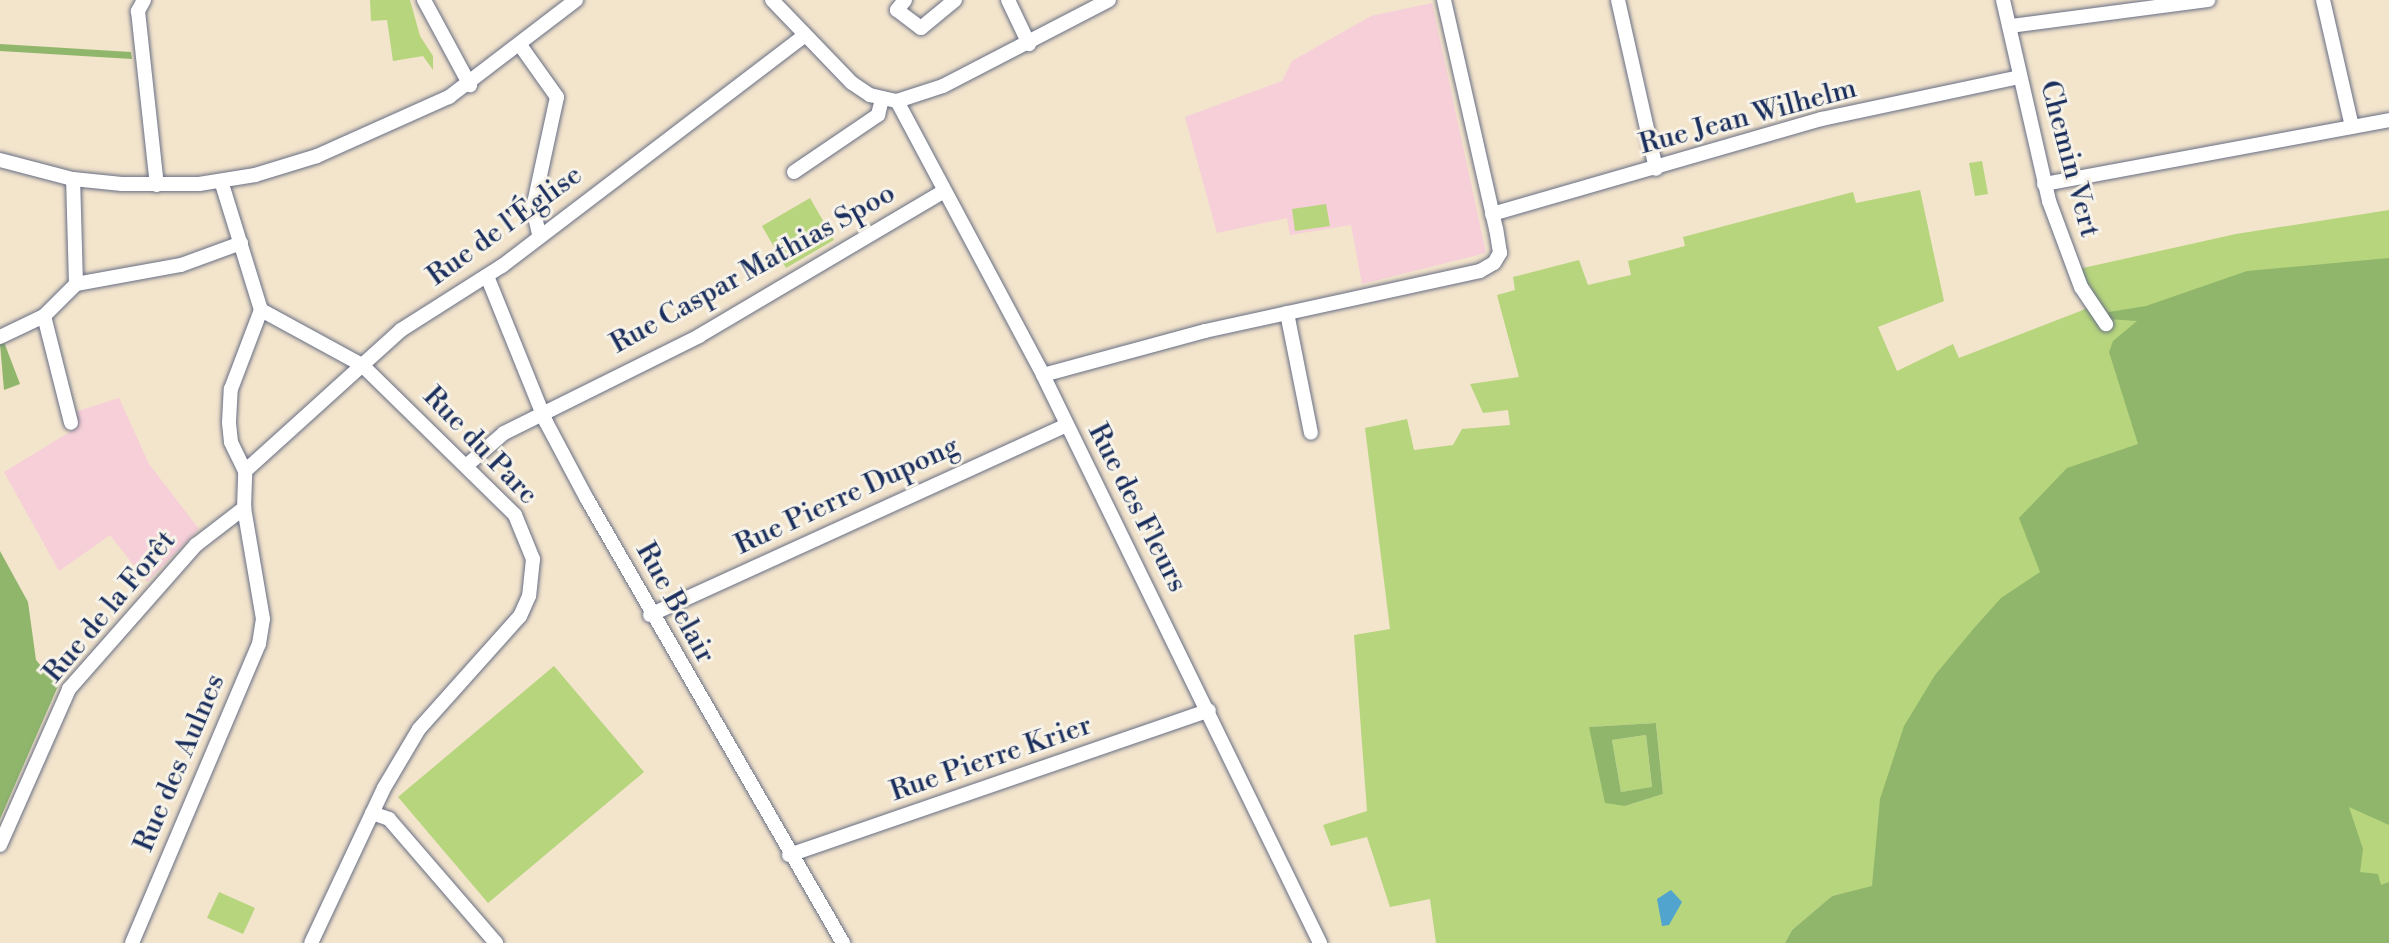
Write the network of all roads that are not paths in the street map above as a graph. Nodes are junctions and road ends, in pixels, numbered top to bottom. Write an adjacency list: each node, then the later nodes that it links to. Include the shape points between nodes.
1 (424, 0): 19 (street)
2 (576, 0): 17 (street)
3 (772, 0): 15 (street)
4 (905, 0): 5 (street, via 897,10 921,28)
5 (955, 0)
6 (1008, 0): 16 (street)
7 (1109, 0): 16 (street)
8 (1444, 0): 32 (street)
9 (1618, 0): 25 (street)
10 (2003, 0): 14 (street, Chemin Vert)
11 (2208, 0): 14 (street)
12 (2323, 0): 23 (street)
13 (142, 2): 30 (street)
14 (2011, 26): 18 (street, Chemin Vert)
15 (805, 35): 20 (street, via 852,83); 33 (street, Rue de l'Église)
16 (1029, 44): 21 (street, via 914,99)
17 (520, 45): 19 (street); 33 (street, via 557,97 533,208)
18 (2019, 77): 25 (street, Rue Jean Wilhelm, via 1822,119); 29 (street, Chemin Vert)
19 (470, 85): 28 (street, via 317,156)
20 (882, 99): 21 (street); 26 (street, via 878,115)
21 (897, 101): 31 (street, Rue des Fleurs)
22 (2389, 120): 23 (street)
23 (2352, 127): 29 (street)
24 (0, 160): 27 (street)
25 (1656, 169): 32 (street, Rue Jean Wilhelm)
26 (794, 172)
27 (73, 179): 30 (street); 36 (street)
28 (221, 181): 30 (street); 34 (street)
29 (2044, 184): 40 (street, Chemin Vert, via 2081,287)
30 (157, 185)
31 (944, 191): 43 (street, Rue des Fleurs); 44 (street, Rue Caspar Mathias Spoo, via 699,336)
32 (1492, 214): 38 (street, via 1500,253 1480,271)
33 (539, 234): 35 (street, Rue de l'Église)
34 (241, 243): 36 (street, via 181,265); 37 (street)
35 (487, 276): 42 (street, Rue de l'Église, via 401,330); 44 (street, Rue Belair)
36 (76, 284): 39 (street)
37 (261, 310): 42 (street, Rue du Parc); 49 (street, via 231,389 231,442)
38 (1287, 313): 43 (street); 47 (street)
39 (44, 316): 41 (street); 45 (street)
40 (2106, 324)
41 (0, 337)
42 (362, 365): 48 (street, Rue du Parc); 49 (street, Rue de l'Église)
43 (1043, 375): 46 (street, Rue des Fleurs)
44 (542, 412): 48 (street, Rue Caspar Mathias Spoo, via 504,433); 51 (street, Rue Belair)
45 (71, 423)
46 (1067, 425): 51 (street, Rue Pierre Dupong); 52 (street, Rue des Fleurs)
47 (1311, 433)
48 (466, 466): 53 (street, Rue du Parc, via 523,527 532,549 531,586 520,616 495,649 419,729)
49 (245, 471): 50 (street, Rue des Aulnes)
50 (244, 508): 54 (street, Rue de la Forêt, via 196,545 69,689); 56 (street, Rue des Aulnes, via 262,601 259,644)
51 (650, 615): 55 (street, Rue Belair)
52 (1209, 710): 55 (street, Rue Pierre Krier); 60 (street, Rue des Fleurs)
53 (372, 813): 57 (street, Rue du Parc); 58 (street, via 389,819)
54 (0, 845)
55 (789, 855): 59 (street, Rue Belair)
56 (132, 943)
57 (311, 943)
58 (496, 943)
59 (843, 943)
60 (1320, 943)

